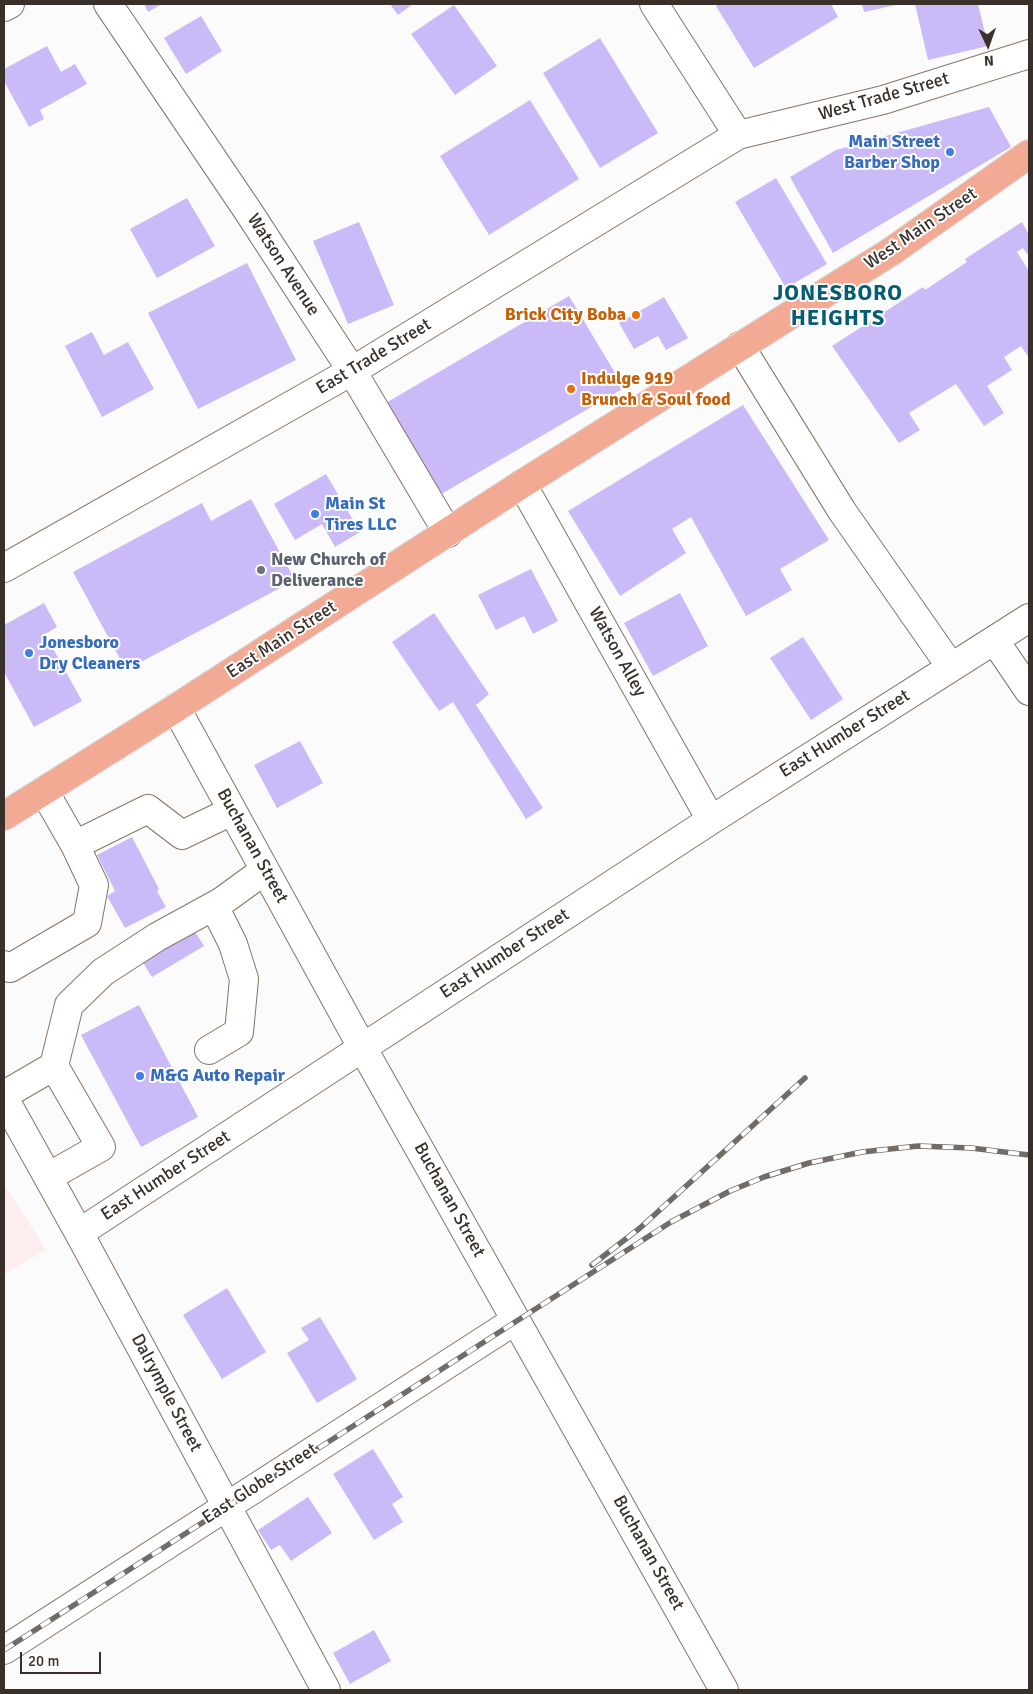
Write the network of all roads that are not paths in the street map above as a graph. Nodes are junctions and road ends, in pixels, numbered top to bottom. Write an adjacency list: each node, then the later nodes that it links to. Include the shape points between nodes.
1 (10, 4): 4 (street)
2 (108, 4): 9 (street, Watson Avenue)
3 (654, 4): 6 (street)
4 (4, 7)
5 (1029, 54): 6 (street, West Trade Street, via 883,100)
6 (738, 135): 9 (street, East Trade Street)
7 (1029, 154): 8 (main road, West Main Street, via 892,251)
8 (738, 348): 10 (main road, East Main Street); 15 (street)
9 (352, 371): 11 (street, Watson Avenue); 12 (street, East Trade Street)
10 (522, 484): 11 (main road, East Main Street); 21 (street, Watson Alley)
11 (448, 533): 17 (main road, East Main Street)
12 (4, 568)
13 (1029, 618): 14 (street, East Humber Street)
14 (994, 641): 15 (street, East Humber Street); 16 (street)
15 (942, 673): 21 (street, East Humber Street)
16 (1029, 691)
17 (176, 708): 18 (main road, East Main Street); 19 (street, Buchanan Street)
18 (44, 791): 20 (main road, East Main Street); 22 (street)
19 (232, 811): 22 (street, via 182,835 148,809); 23 (street, Buchanan Street)
20 (4, 816)
21 (711, 820): 26 (street, East Humber Street)
22 (76, 845): 25 (street, via 94,885 87,923 10,968)
23 (265, 870): 24 (street); 26 (street, Buchanan Street)
24 (214, 906): 27 (street, via 233,944 244,979 239,1032); 28 (street, via 104,972 69,1006)
25 (4, 965)
26 (362, 1047): 31 (street, East Humber Street); 32 (street, Buchanan Street)
27 (209, 1050)
28 (54, 1066): 29 (street); 30 (street, via 101,1147)
29 (4, 1096): 30 (street, Dalrymple Street)
30 (48, 1177): 31 (street, Dalrymple Street)
31 (79, 1233): 33 (street, Dalrymple Street)
32 (516, 1320): 33 (street, East Globe Street); 36 (street, Buchanan Street)
33 (227, 1505): 34 (street, East Globe Street); 35 (street, Dalrymple Street)
34 (4, 1650)
35 (326, 1690)
36 (724, 1690)

